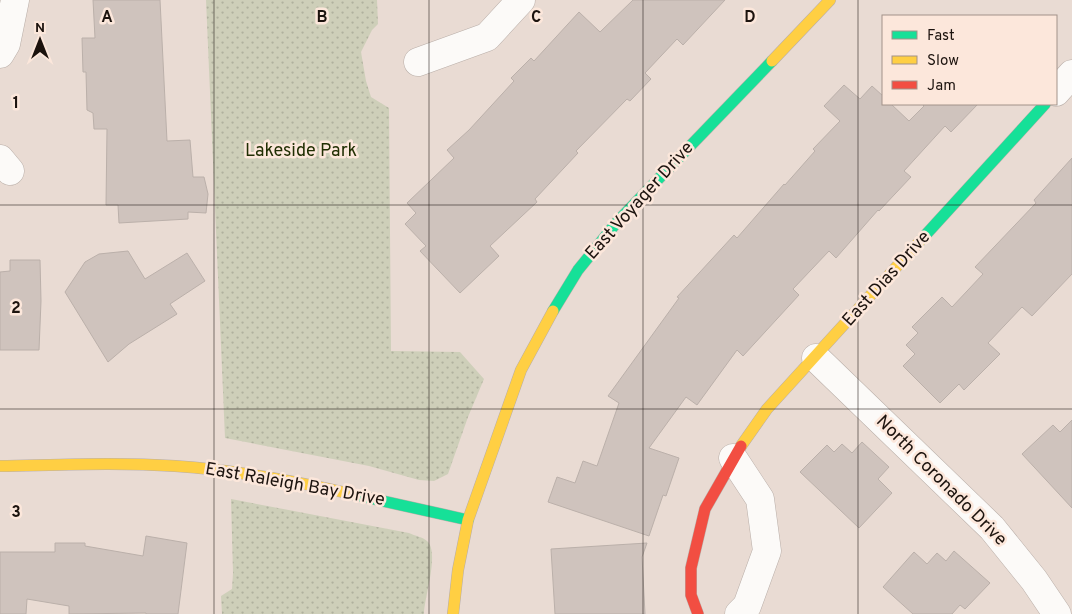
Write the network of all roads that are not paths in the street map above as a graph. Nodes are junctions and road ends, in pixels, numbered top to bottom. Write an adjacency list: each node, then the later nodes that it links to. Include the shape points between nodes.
1 (15, 0): 4 (street, via 6,44)
2 (521, 0): 5 (street, via 487,38)
3 (830, 0): 12 (street, East Voyager Drive, via 617,222 578,270 521,370)
4 (0, 54)
5 (418, 62)
6 (1072, 74): 7 (street)
7 (1057, 91)
8 (1044, 105): 9 (street, East Dias Drive)
9 (816, 358): 10 (street, East Dias Drive, via 767,410); 13 (street, North Coronado Drive, via 992,528)
10 (733, 458): 15 (street, East Dias Drive, via 705,510 691,568 691,596); 16 (street, via 760,499 767,551 747,606)
11 (0, 466): 12 (street, East Raleigh Bay Drive, via 198,468 302,482)
12 (468, 520): 14 (street, East Voyager Drive)
13 (1062, 612)
14 (453, 614)
15 (698, 614)
16 (739, 614)

